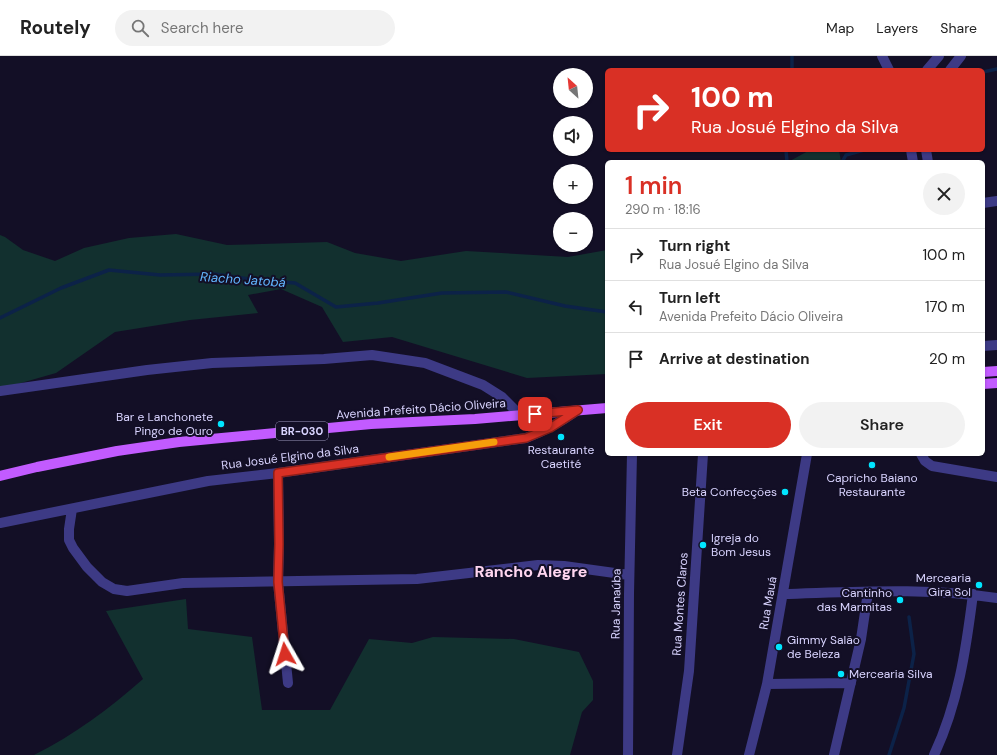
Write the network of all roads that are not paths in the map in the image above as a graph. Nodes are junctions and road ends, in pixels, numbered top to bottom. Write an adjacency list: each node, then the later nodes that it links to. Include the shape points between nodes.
1 (882, 56): 4 (street)
2 (938, 56): 5 (street)
3 (961, 56): 6 (street)
4 (887, 68)
5 (929, 68)
6 (952, 68)
7 (997, 201): 8 (street)
8 (985, 203)
9 (997, 345): 10 (street)
10 (985, 346)
11 (997, 371): 12 (main road)
12 (985, 372)
13 (997, 383): 14 (main road)
14 (985, 384)
15 (0, 391): 18 (street, via 198,364 372,355 425,363 483,385 502,397)
16 (605, 408): 17 (main road, Avenida Prefeito Dácio Oliveira / BR-030)
17 (578, 410): 18 (main road, Avenida Prefeito Dácio Oliveira / BR-030); 23 (street, Rua Josué Elgino da Silva, via 548,429 526,438)
18 (521, 416): 24 (main road, Avenida Prefeito Dácio Oliveira / BR-030, via 371,424 179,442 117,451)
19 (632, 456): 28 (street, Rua Janaúba)
20 (703, 456): 38 (street, Rua Montes Claros, via 689,671)
21 (807, 456): 31 (street, Rua Mauá)
22 (922, 456): 25 (street, via 932,466)
23 (278, 473): 26 (street, Rua Josué Elgino da Silva, via 208,481); 29 (street)
24 (0, 476)
25 (997, 477)
26 (72, 509): 27 (street, Rua Josué Elgino da Silva); 29 (street, via 69,540 73,548 92,572 114,589 127,591 183,583)
27 (0, 523)
28 (629, 576): 29 (street, via 564,566 538,565 417,579); 37 (street, Rua Janaúba)
29 (278, 582): 34 (street)
30 (868, 592): 31 (street); 32 (street); 35 (street)
31 (783, 594): 36 (street, Rua Mauá)
32 (973, 594): 33 (street); 41 (street, via 959,684 950,718)
33 (997, 598)
34 (288, 682)
35 (851, 683): 36 (street); 40 (street)
36 (767, 684): 39 (street, Rua Mauá)
37 (628, 755)
38 (677, 755)
39 (749, 755)
40 (834, 755)
41 (934, 755)

